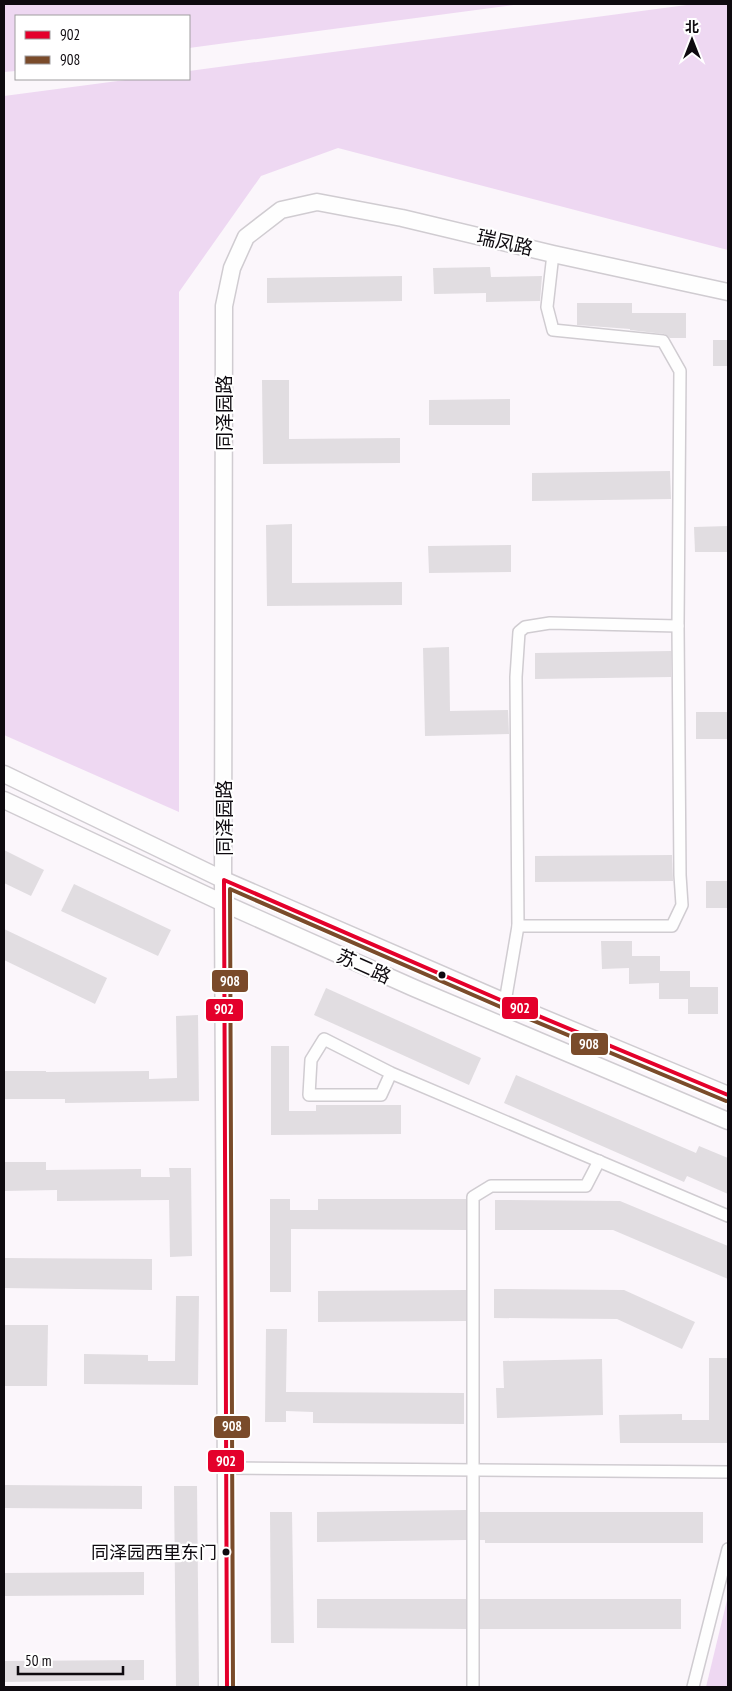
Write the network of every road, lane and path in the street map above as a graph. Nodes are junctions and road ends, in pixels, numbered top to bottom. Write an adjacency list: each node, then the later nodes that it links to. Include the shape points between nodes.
1 (282, 210): 2 (street, 瑞凤路, via 317,202 402,218); 7 (street, 同泽园路, via 246,237 232,268 224,306)
2 (552, 254): 3 (street, 瑞凤路); 4 (street, via 547,307 552,330 663,341 680,371)
3 (728, 292)
4 (678, 626): 9 (street, via 550,623 525,627 519,632 516,678); 9 (street, via 682,904 672,926)
5 (4, 774): 7 (street, 苏二路)
6 (4, 800): 8 (street, 苏二路)
7 (224, 880): 8 (street, 同泽园路); 10 (street, 苏二路)
8 (223, 903): 13 (street, 苏二路); 16 (street, 同泽园路)
9 (518, 926): 10 (street)
10 (505, 1002): 12 (street, 苏二路)
11 (391, 1073): 11 (street, via 381,1095 309,1095 311,1060 324,1039); 14 (street)
12 (728, 1095)
13 (728, 1121)
14 (599, 1161): 15 (street); 17 (street, via 586,1186 491,1186 473,1197)
15 (728, 1216)
16 (226, 1468): 17 (street); 20 (street, 同泽园路)
17 (473, 1470): 18 (street); 21 (street)
18 (728, 1472)
19 (728, 1549): 22 (street)
20 (227, 1687)
21 (473, 1687)
22 (693, 1687)

